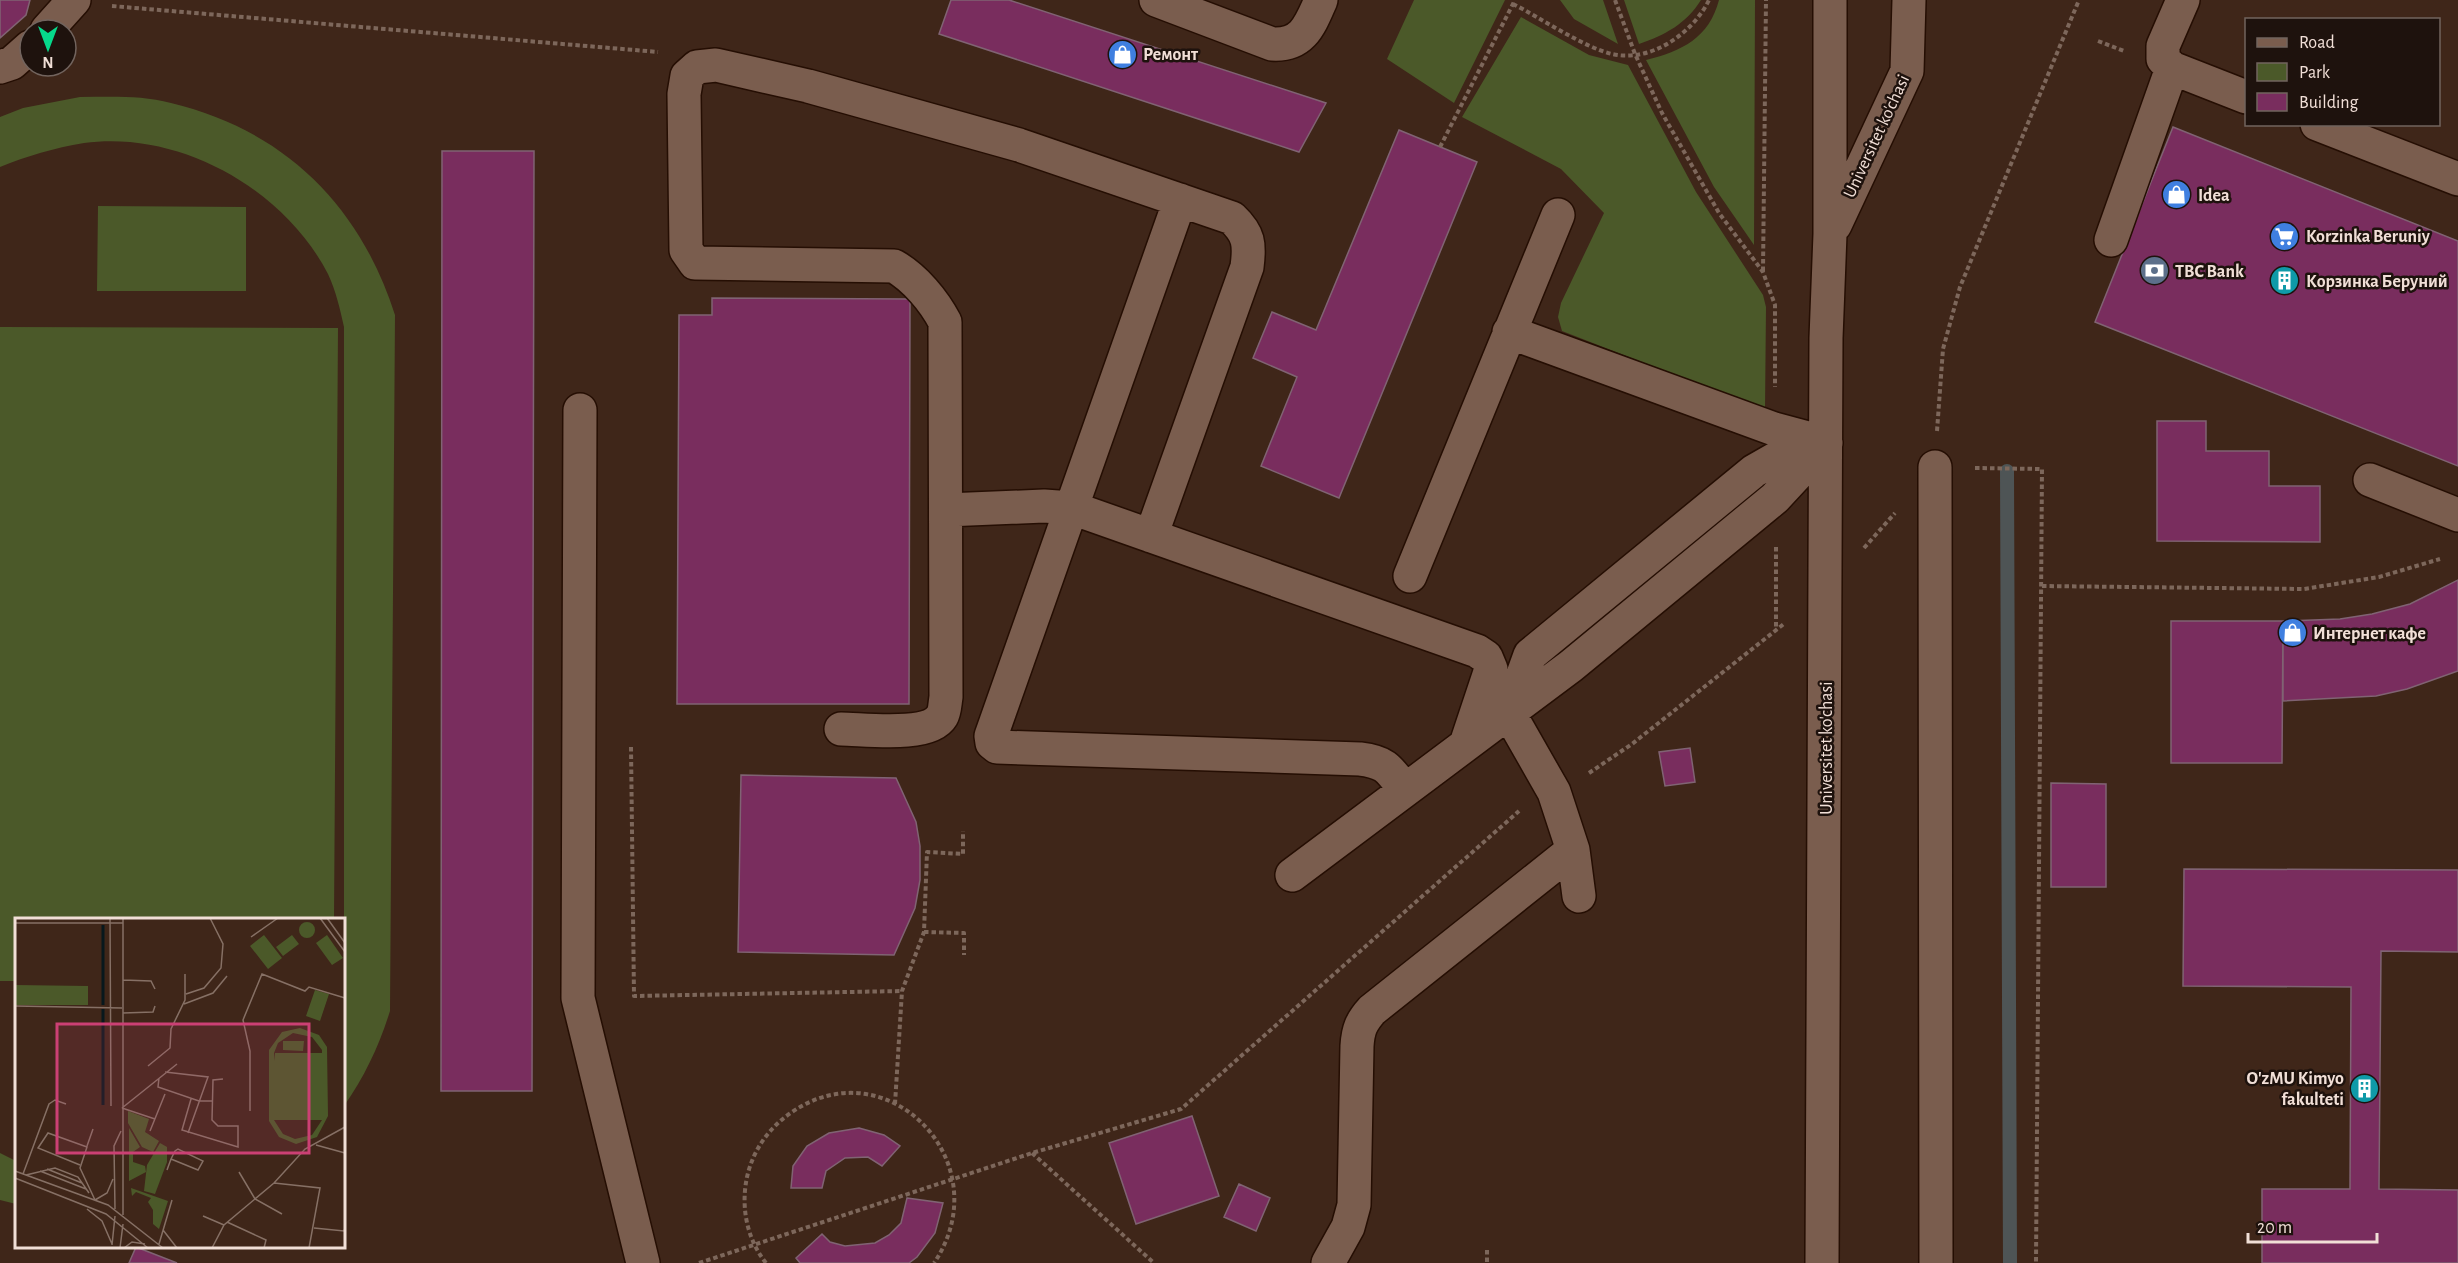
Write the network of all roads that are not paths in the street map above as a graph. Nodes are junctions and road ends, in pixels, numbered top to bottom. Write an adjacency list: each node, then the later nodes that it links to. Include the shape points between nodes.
1 (1156, 0): 2 (street, via 1272,44 1284,45 1302,36)
2 (1321, 0)
3 (1830, 0): 16 (street, Universitet ko'chasi)
4 (1909, 0): 16 (street, Universitet ko'chasi, via 1907,71)
5 (2183, 0): 10 (street, via 2163,46 2163,59)
6 (73, 1): 7 (street)
7 (58, 18)
8 (18, 58): 9 (street)
9 (0, 68)
10 (2172, 68): 11 (street); 17 (street)
11 (2245, 96)
12 (2322, 126): 13 (street)
13 (2458, 179)
14 (1180, 200): 23 (street); 24 (street, via 1019,145 808,86 716,65 697,67 687,76 686,250 695,263 894,266 937,308 945,322); 26 (street, via 1232,218 1245,231 1250,244 1247,267)
15 (1558, 214): 18 (street)
16 (1830, 234): 20 (street, Universitet ko'chasi)
17 (2111, 240)
18 (1509, 332): 20 (street, via 1774,429); 27 (street)
19 (580, 411): 35 (street, via 578,998)
20 (1826, 443): 28 (street, via 1775,498); 28 (street, via 1775,459 1754,471 1530,655); 37 (street, Universitet ko'chasi)
21 (1935, 467): 38 (street)
22 (2370, 480): 25 (street)
23 (1072, 508): 24 (street); 26 (street); 31 (street, via 991,736 992,743 997,747 1360,759 1387,766)
24 (946, 510): 29 (street, via 946,697 942,716 930,726 907,730)
25 (2458, 515)
26 (1151, 536): 30 (street, via 1477,651 1486,657 1491,669)
27 (1410, 576)
28 (1509, 713): 30 (street); 32 (street, via 1554,792)
29 (841, 729)
30 (1466, 744): 31 (street)
31 (1405, 790): 33 (street)
32 (1573, 850): 34 (street); 36 (street, via 1363,1020 1357,1046 1352,1217)
33 (1292, 875)
34 (1579, 896)
35 (643, 1263)
36 (1328, 1263)
37 (1822, 1263)
38 (1936, 1263)

